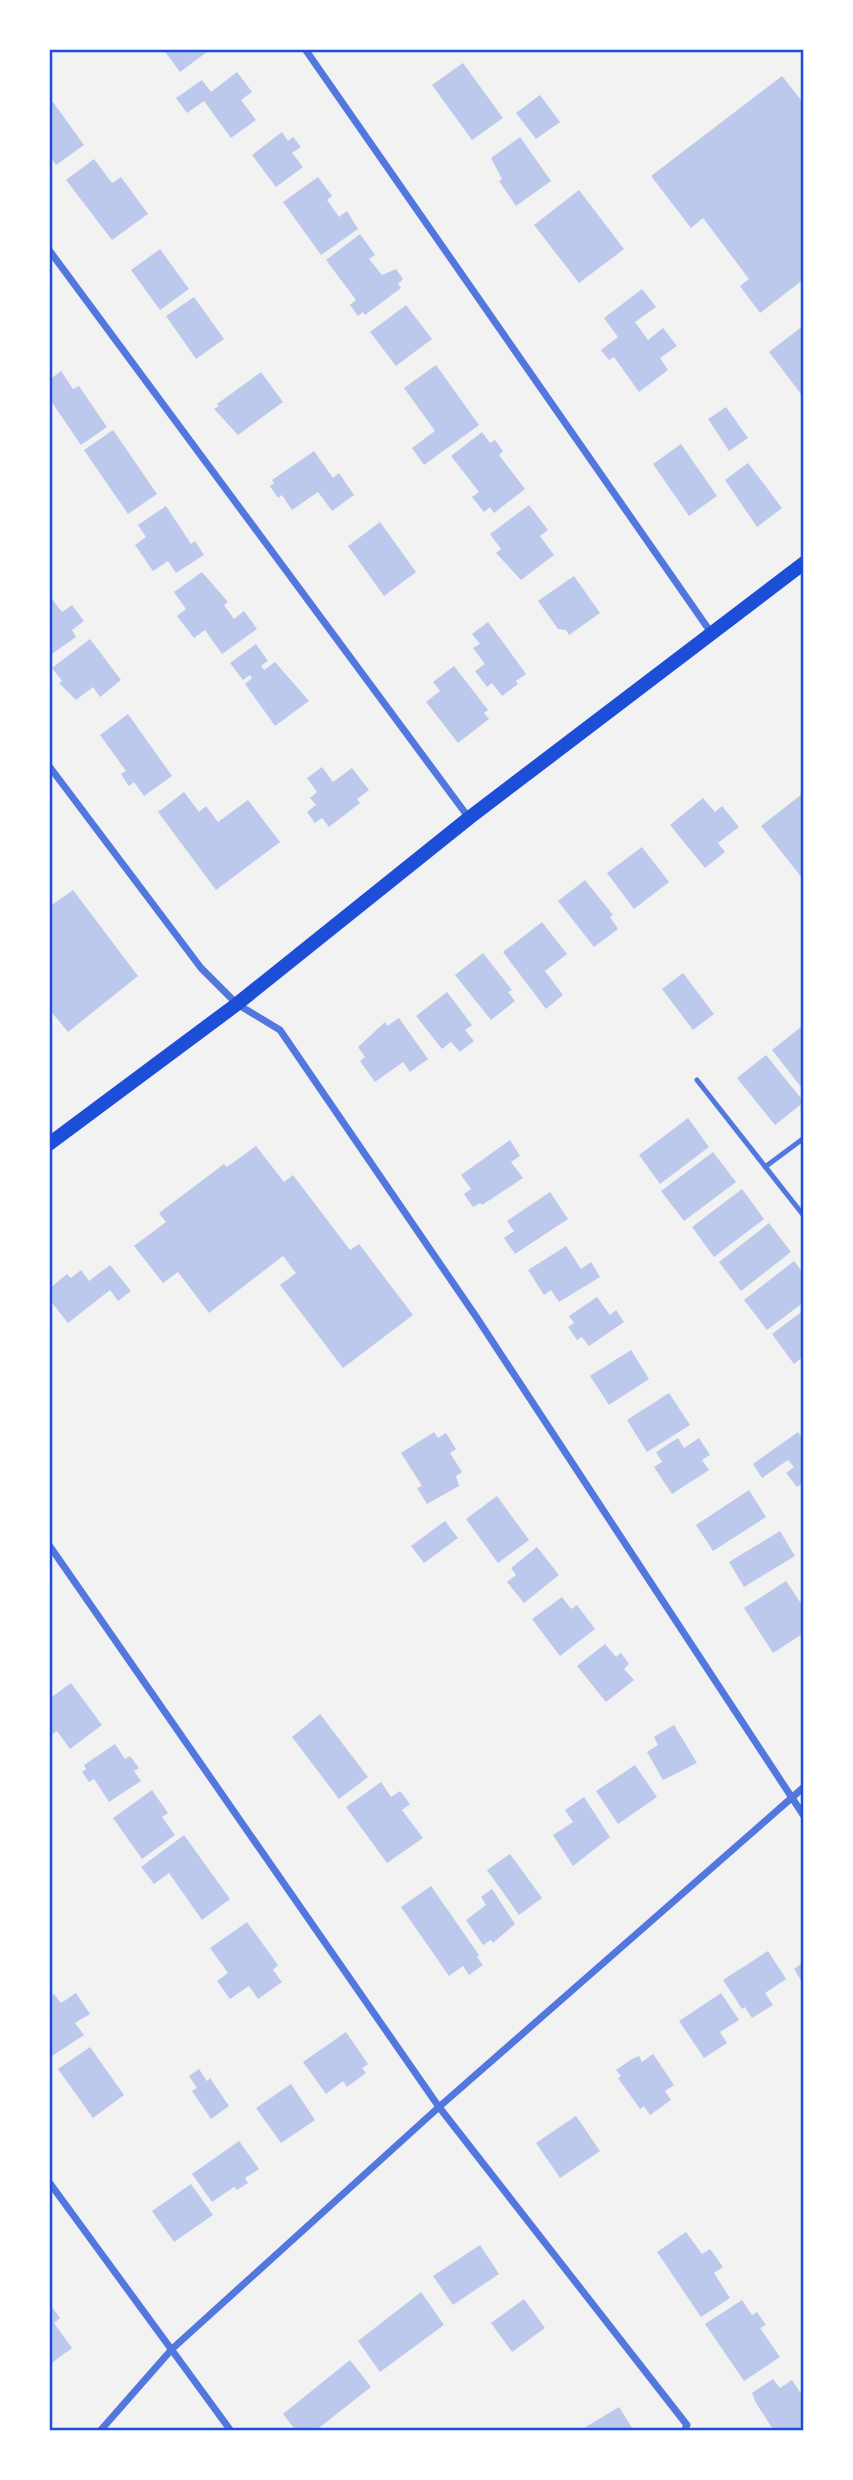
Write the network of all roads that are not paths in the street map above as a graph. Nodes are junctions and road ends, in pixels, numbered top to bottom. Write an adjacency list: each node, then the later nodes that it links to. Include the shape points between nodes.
1 (305, 49): 4 (street)
2 (49, 250): 6 (street)
3 (804, 563): 4 (main road)
4 (713, 635): 6 (main road)
5 (49, 766): 7 (street, via 201,968)
6 (469, 818): 7 (main road)
7 (237, 1004): 10 (main road); 15 (street, via 280,1030 477,1318)
8 (697, 1080): 11 (lane)
9 (804, 1138): 11 (lane)
10 (49, 1144)
11 (765, 1167): 12 (lane)
12 (804, 1216)
13 (49, 1545): 17 (street)
14 (804, 1787): 15 (street)
15 (792, 1798): 16 (street); 17 (street)
16 (804, 1816)
17 (439, 2107): 19 (street); 22 (street, via 687,2425)
18 (49, 2182): 19 (street)
19 (172, 2349): 20 (street); 21 (street)
20 (100, 2431)
21 (231, 2431)
22 (684, 2431)

